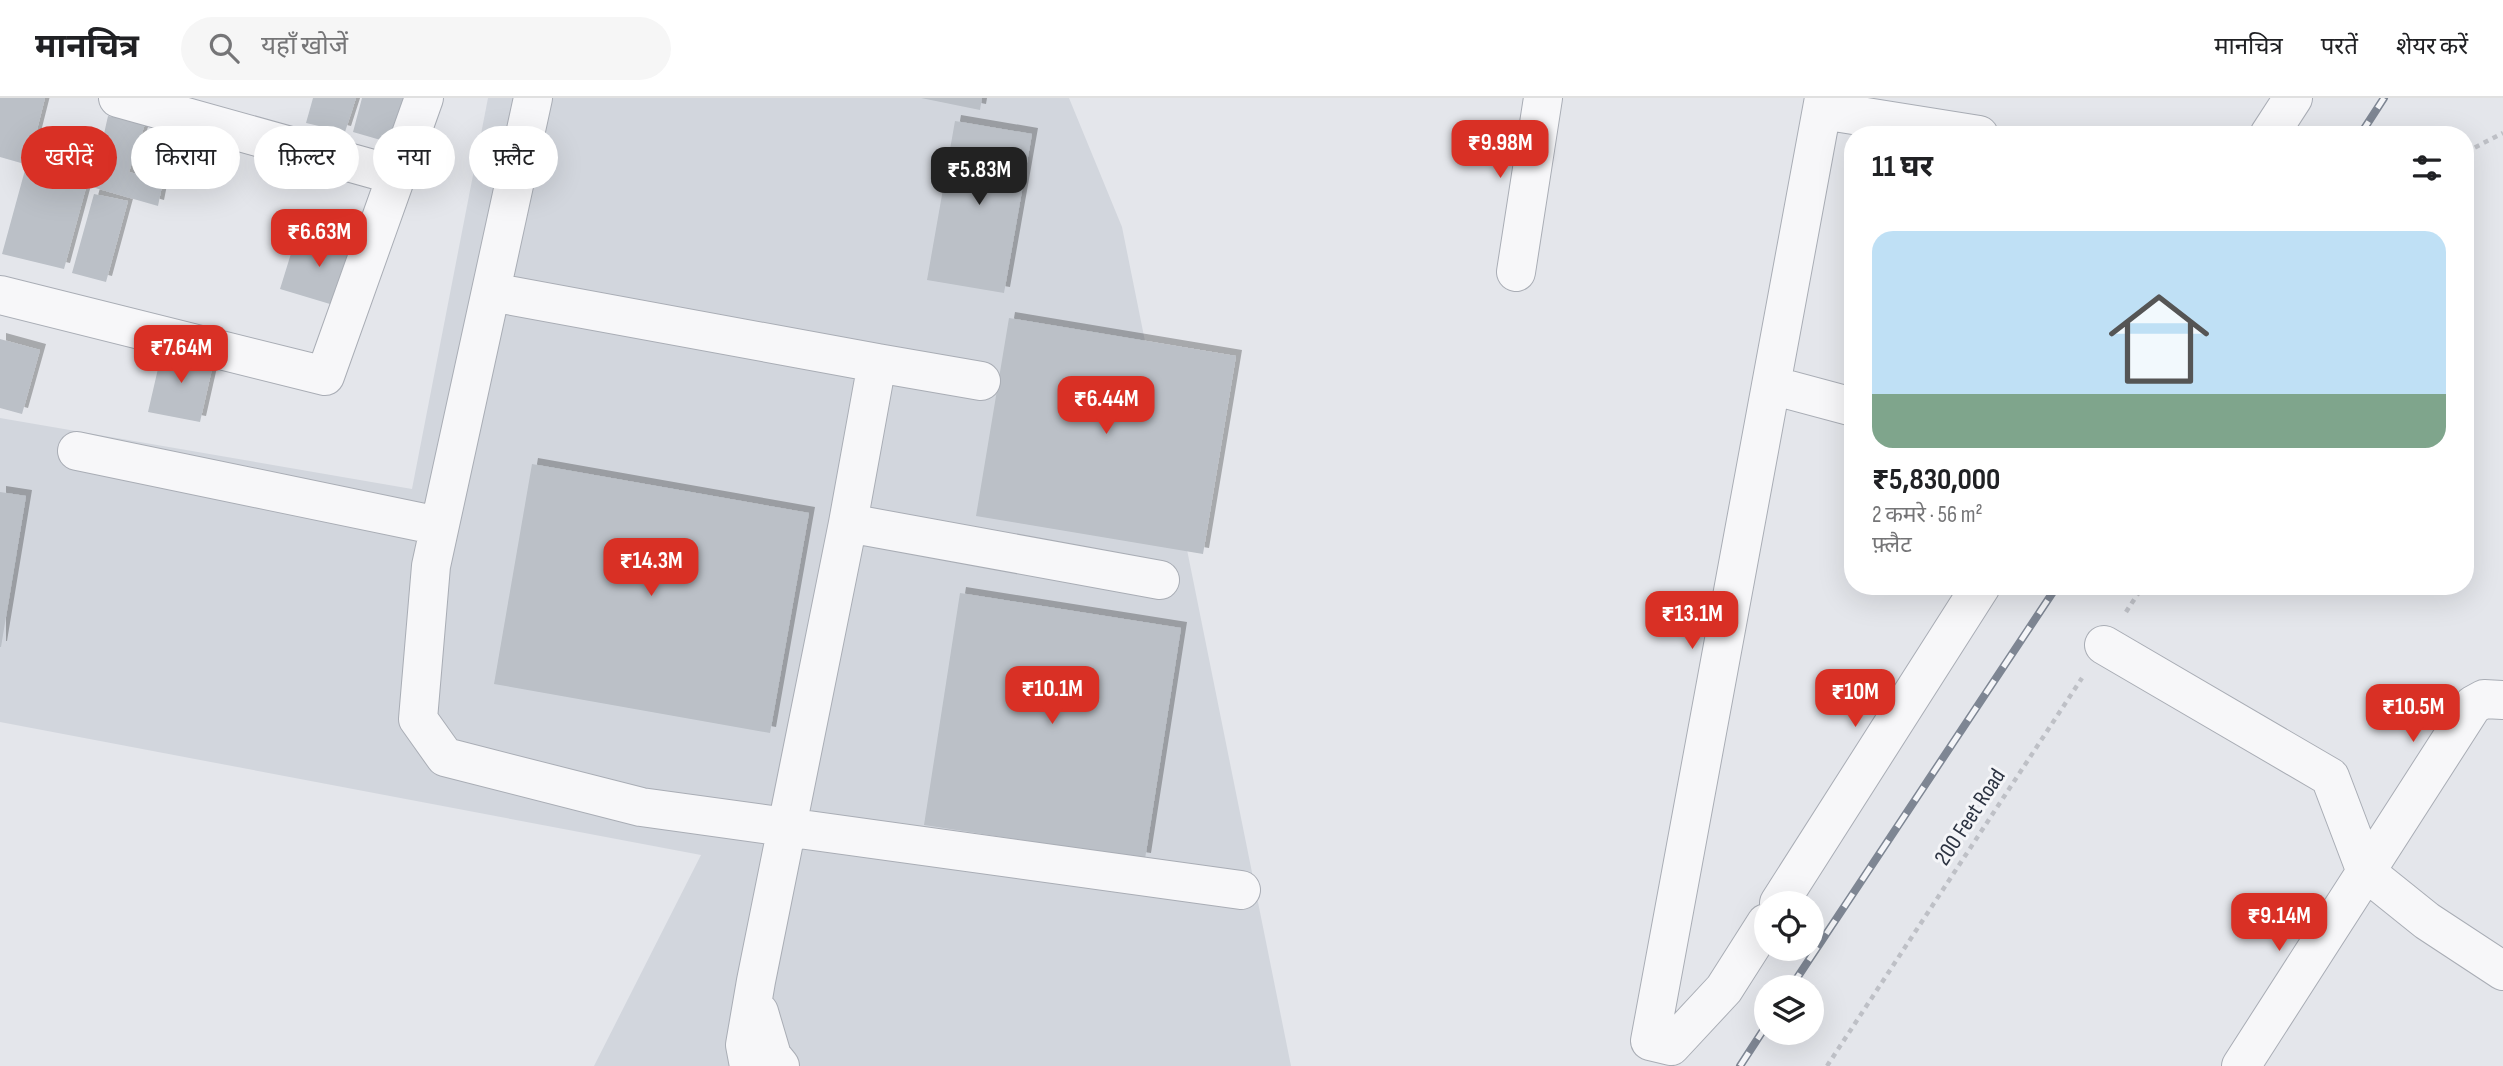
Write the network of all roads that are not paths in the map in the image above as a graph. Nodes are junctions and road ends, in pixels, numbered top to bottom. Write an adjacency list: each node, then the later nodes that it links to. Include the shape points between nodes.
1 (118, 98): 10 (street)
2 (424, 98): 7 (street)
3 (533, 98): 13 (street)
4 (1543, 98): 12 (street)
5 (2293, 98): 9 (street)
6 (1823, 104): 8 (street); 17 (street)
7 (415, 126)
8 (1934, 126)
9 (2275, 126)
10 (373, 169)
11 (393, 189): 14 (street, via 325,376)
12 (1516, 272)
13 (491, 292): 15 (street); 21 (street)
14 (0, 295)
15 (877, 363): 16 (street); 20 (street)
16 (981, 381)
17 (1771, 385): 18 (street); 33 (street, via 1650,1041)
18 (1844, 405)
19 (77, 451): 21 (street)
20 (848, 523): 22 (street); 26 (street)
21 (439, 526): 26 (street, via 431,566 418,719 445,757 641,807)
22 (1160, 580)
23 (1975, 595): 29 (street)
24 (2104, 645): 27 (street, via 2330,777)
25 (2503, 700): 27 (street, via 2484,699 2473,705)
26 (786, 827): 28 (street); 32 (street)
27 (2366, 872): 31 (street, via 2427,921); 36 (street)
28 (1241, 890)
29 (1787, 891)
30 (1754, 942): 33 (street, via 1724,989)
31 (2503, 971)
32 (754, 993): 34 (street); 35 (street, via 772,1056)
33 (1665, 1056)
34 (744, 1059)
35 (780, 1066)
36 (2241, 1066)

